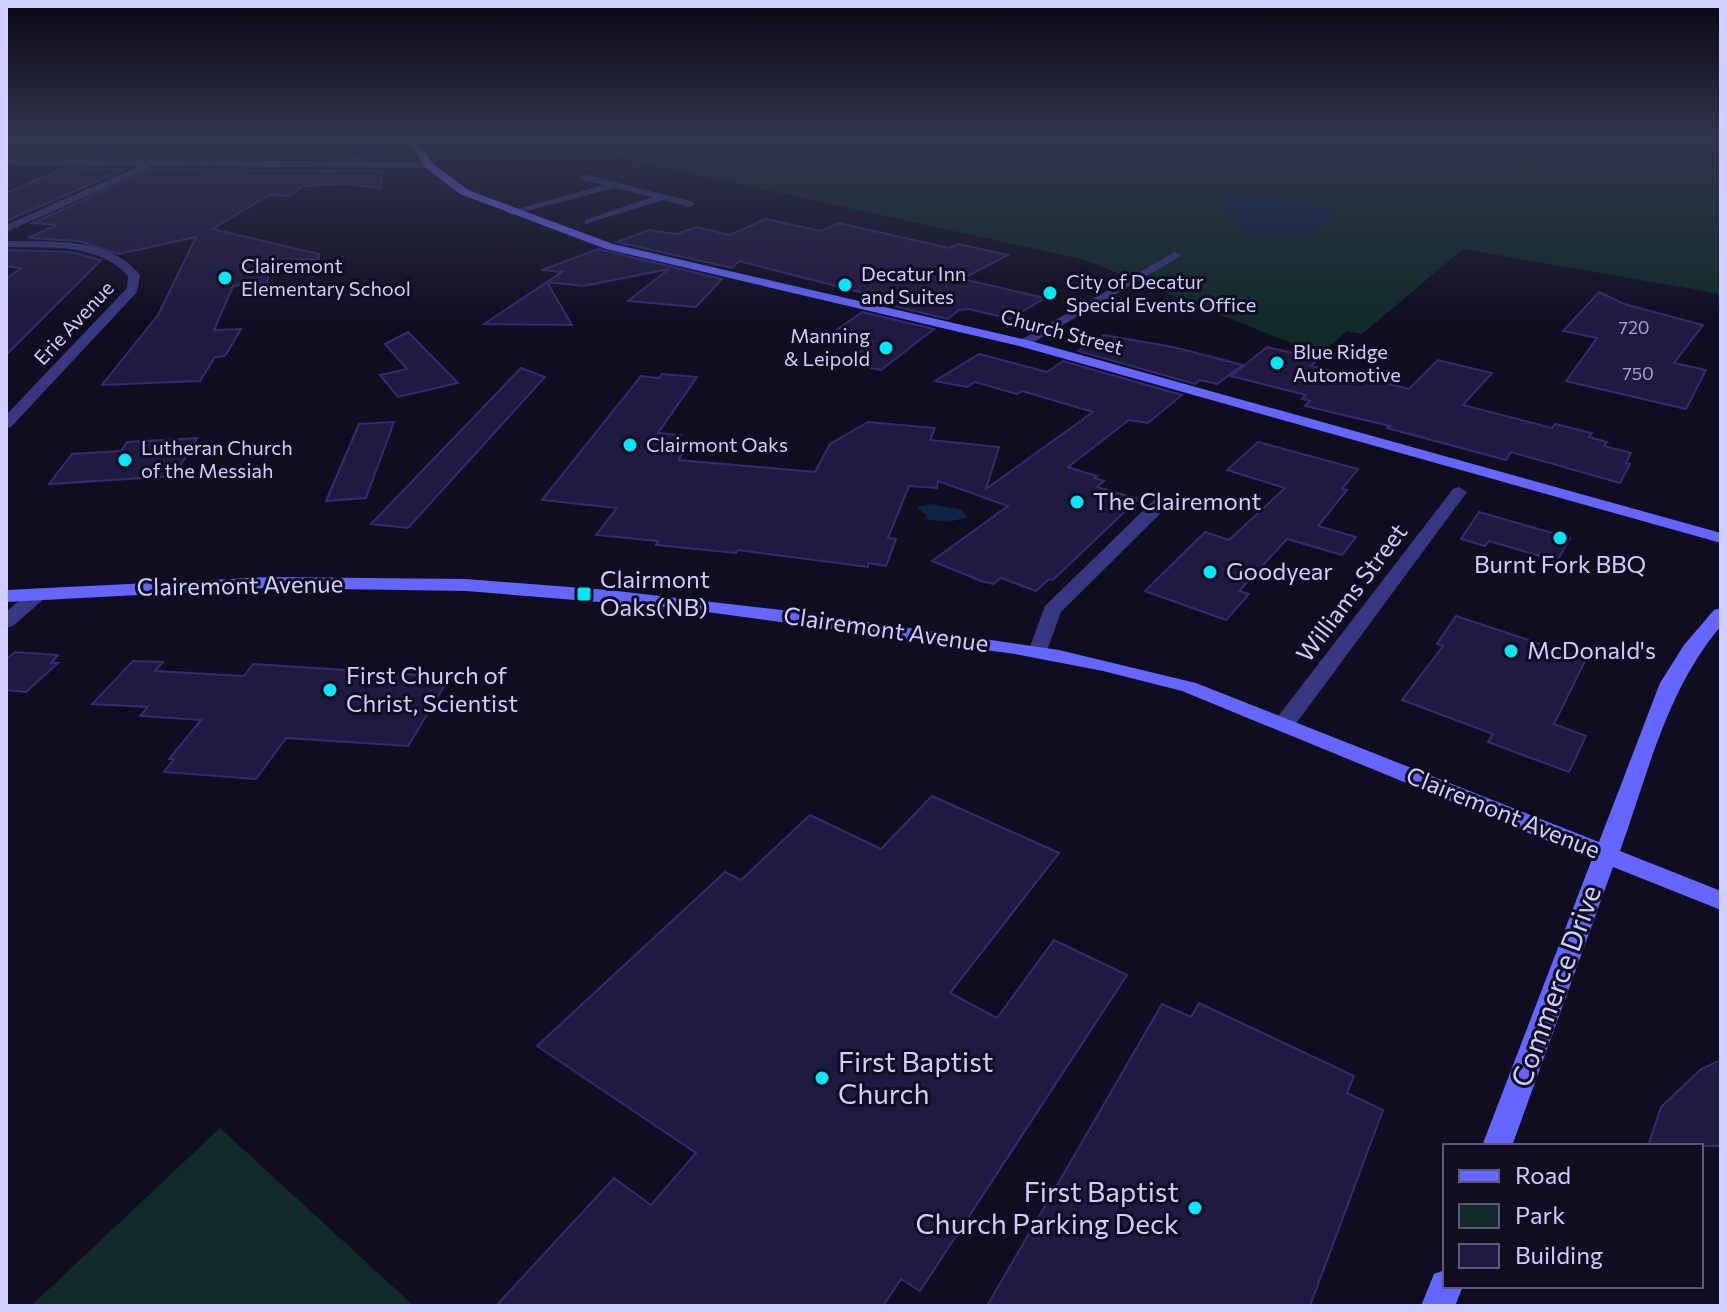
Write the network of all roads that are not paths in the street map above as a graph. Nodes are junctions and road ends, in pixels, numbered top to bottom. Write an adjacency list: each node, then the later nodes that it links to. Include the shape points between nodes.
1 (71, 200): 9 (street)
2 (483, 200): 7 (main road, Church Street)
3 (557, 200): 7 (street)
4 (653, 200): 8 (street)
5 (675, 200): 6 (street)
6 (690, 204)
7 (511, 212): 12 (main road, Church Street, via 656,261)
8 (589, 222)
9 (6, 229)
10 (6, 244): 13 (street, Erie Avenue, via 96,252 115,258 134,275 133,289)
11 (1175, 255): 12 (street)
12 (1022, 343): 16 (main road, Church Street)
13 (6, 424)
14 (1459, 492): 22 (street, Williams Street)
15 (1162, 502): 21 (street, via 1052,610)
16 (1721, 538)
17 (38, 594): 18 (main road, Clairemont Avenue); 20 (street); 21 (main road, Clairemont Avenue, via 281,583 531,589 736,609)
18 (6, 596)
19 (1721, 614): 23 (main road, Commerce Drive, via 1670,683)
20 (6, 622)
21 (1038, 652): 22 (main road, Clairemont Avenue, via 1141,673)
22 (1284, 724): 23 (main road, Clairemont Avenue)
23 (1605, 854): 24 (main road, Clairemont Avenue); 25 (main road, Commerce Drive)
24 (1721, 901)
25 (1498, 1144)

